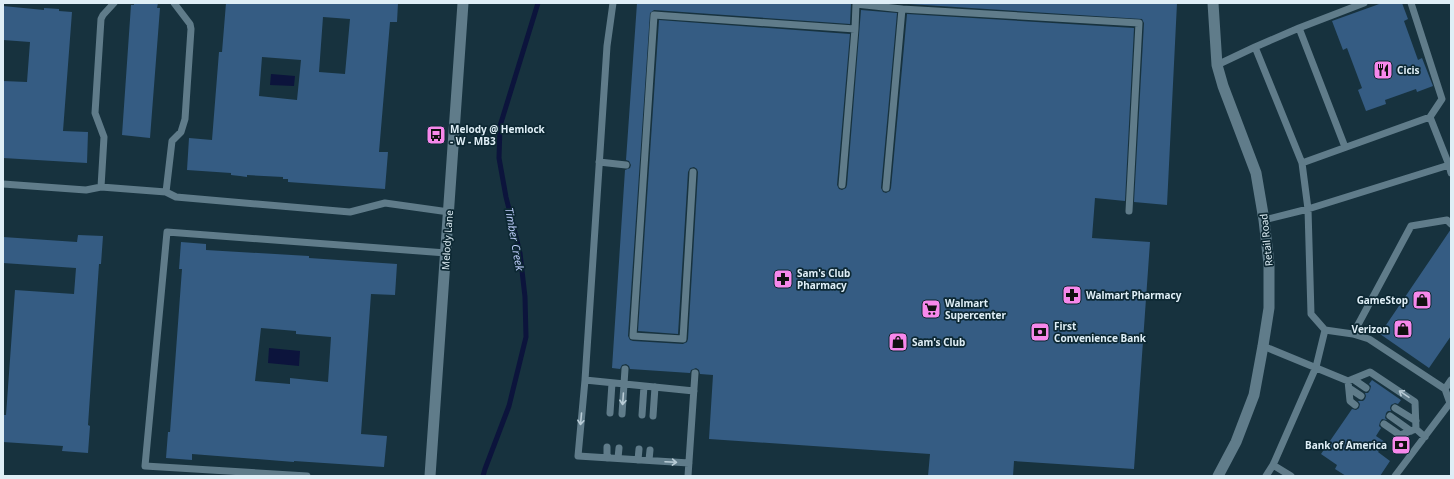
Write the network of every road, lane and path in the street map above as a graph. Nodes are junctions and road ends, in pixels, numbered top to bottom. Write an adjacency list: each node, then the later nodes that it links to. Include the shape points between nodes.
1 (114, 3): 24 (lane, via 101,19 95,114 104,137)
2 (174, 3): 26 (lane, via 191,29 185,119 181,132 172,141)
3 (463, 3): 29 (street, Melody Lane)
4 (613, 3): 16 (lane, via 607,46)
5 (855, 3): 9 (lane); 11 (lane)
6 (1212, 3): 13 (street, Retail Road)
7 (1364, 3): 10 (lane)
8 (1411, 3): 14 (lane, via 1442,98)
9 (902, 10): 25 (lane); 28 (lane, via 1139,23)
10 (1299, 28): 12 (lane); 15 (lane)
11 (855, 29): 20 (lane, via 654,16 633,336 683,339); 23 (lane)
12 (1256, 47): 13 (lane); 17 (lane)
13 (1217, 65): 30 (street, Retail Road, via 1256,173)
14 (1430, 116): 15 (lane); 19 (lane)
15 (1345, 147): 17 (lane)
16 (599, 162): 18 (lane); 39 (lane)
17 (1302, 163): 27 (lane)
18 (626, 165)
19 (1449, 165): 21 (lane); 27 (lane)
20 (693, 172)
21 (1451, 173)
22 (3, 184): 24 (lane, via 86,190)
23 (842, 185)
24 (101, 187): 26 (lane)
25 (886, 188)
26 (166, 192): 29 (lane, via 176,197 350,212 385,203)
27 (1308, 209): 30 (lane); 33 (lane, via 1311,314)
28 (1129, 211)
29 (449, 212): 32 (street, Melody Lane)
30 (1264, 220): 35 (street, Retail Road, via 1270,264 1269,308)
31 (1450, 220): 34 (lane, via 1411,226)
32 (446, 253): 71 (lane, via 168,232 145,466); 72 (street, Melody Lane)
33 (1325, 330): 34 (lane); 36 (lane)
34 (1353, 334): 47 (lane, via 1369,339)
35 (1263, 346): 36 (lane); 74 (street, Retail Road, via 1254,395 1236,442)
36 (1316, 367): 41 (lane); 70 (lane)
37 (625, 369): 43 (lane)
38 (694, 373): 48 (lane)
39 (585, 380): 42 (lane); 65 (lane, one-way to 65, via 578,456)
40 (1451, 380): 47 (lane)
41 (1350, 382): 46 (lane); 49 (lane); 50 (lane, via 1350,401); 57 (lane, one-way to 41, via 1415,402 1370,372)
42 (612, 383): 43 (lane); 52 (lane)
43 (624, 384): 44 (lane); 53 (lane, one-way to 53)
44 (644, 386): 45 (lane); 54 (lane)
45 (655, 387): 48 (lane); 55 (lane)
46 (1366, 388)
47 (1445, 389): 60 (lane, via 1450,403)
48 (694, 391): 69 (lane)
49 (1361, 396)
50 (1355, 405)
51 (1395, 408): 57 (lane)
52 (610, 413)
53 (622, 414)
54 (642, 415)
55 (653, 416)
56 (1390, 416): 59 (lane)
57 (1416, 421): 59 (lane)
58 (1384, 424): 59 (lane, via 1400,435)
59 (1414, 430): 60 (lane)
60 (1425, 437): 77 (lane)
61 (607, 447): 65 (lane)
62 (619, 448): 66 (lane)
63 (639, 449): 67 (lane)
64 (650, 450): 68 (lane)
65 (607, 458): 66 (lane)
66 (618, 458): 67 (lane)
67 (638, 460): 68 (lane)
68 (649, 460): 69 (lane, one-way to 69)
69 (689, 463): 73 (lane)
70 (1273, 465): 75 (lane); 76 (lane)
71 (307, 476)
72 (430, 476)
73 (688, 476)
74 (1218, 476)
75 (1266, 476)
76 (1291, 476)
77 (1395, 476)

